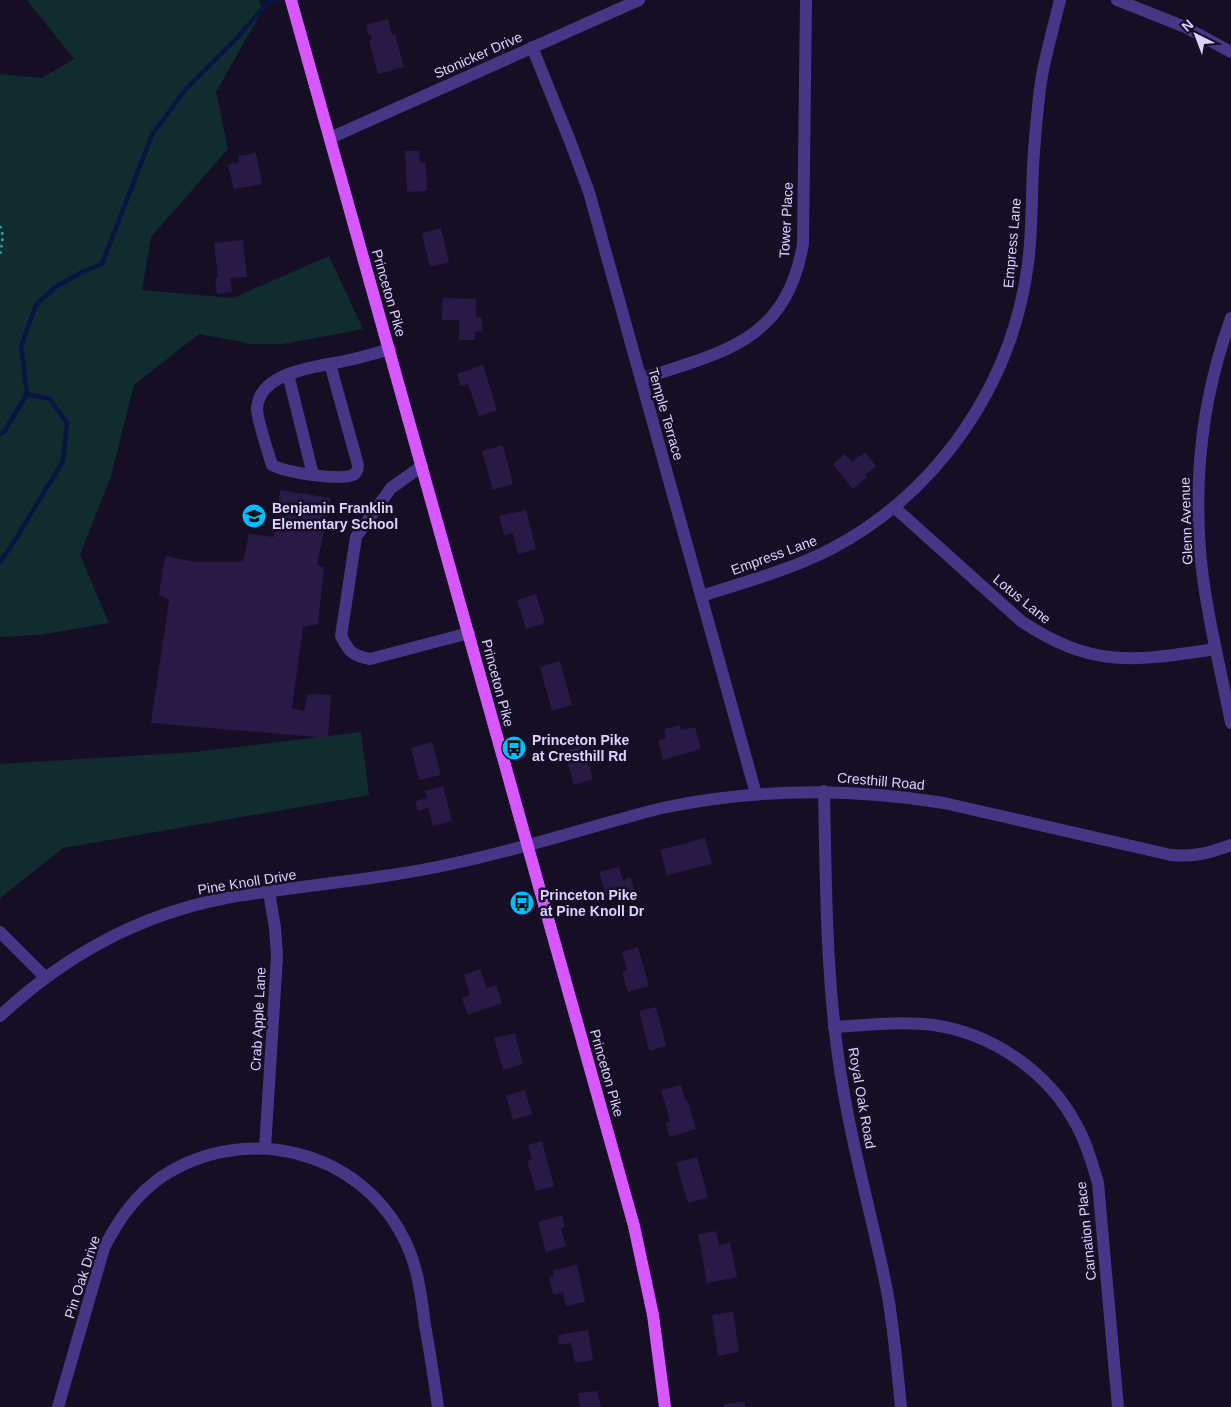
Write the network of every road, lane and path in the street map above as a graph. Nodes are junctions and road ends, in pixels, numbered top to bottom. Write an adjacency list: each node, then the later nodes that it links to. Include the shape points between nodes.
1 (639, 0): 6 (street, Stonicker Drive)
2 (806, 0): 15 (street, Tower Place, via 803,244 792,283 774,314 741,343)
3 (1060, 0): 18 (street, Empress Lane, via 1042,76 1028,262 1015,326 1001,364 967,427 921,483)
4 (1117, 0): 7 (street, via 1186,27)
5 (292, 2): 8 (main road, Princeton Pike)
6 (532, 47): 8 (street, Stonicker Drive); 15 (street, Temple Terrace, via 589,192)
7 (1231, 52)
8 (330, 138): 12 (main road, Princeton Pike)
9 (0, 226): 10 (path, via 3,236)
10 (0, 256)
11 (1231, 318): 21 (street, Glenn Avenue, via 1206,414 1198,502 1200,550)
12 (390, 349): 13 (street); 16 (main road, Princeton Pike)
13 (330, 364): 14 (street); 17 (street, via 358,471 342,477)
14 (288, 374): 17 (street); 17 (street, via 266,387 259,398 257,410 272,464 279,469)
15 (641, 379): 19 (street, Temple Terrace)
16 (422, 466): 20 (main road, Princeton Pike); 20 (street, via 391,488 356,537 341,636 347,649 370,659)
17 (313, 475)
18 (894, 507): 19 (street, Empress Lane, via 831,549 805,561); 21 (street, Lotus Lane, via 1021,621 1065,646 1089,654 1139,659)
19 (701, 596): 24 (street, Temple Terrace)
20 (469, 634): 25 (main road, Princeton Pike)
21 (1216, 650): 22 (street, Glenn Avenue)
22 (1231, 723)
23 (824, 791): 24 (street, Cresthill Road); 26 (street, Cresthill Road, via 944,803 1172,855 1205,855); 31 (street, Royal Oak Road, via 826,929)
24 (756, 794): 25 (street, Cresthill Road, via 665,808)
25 (527, 845): 27 (street, Pine Knoll Drive, via 405,874); 35 (main road, Princeton Pike, via 634,1226 653,1315)
26 (1231, 846)
27 (269, 892): 29 (street, Pine Knoll Drive, via 221,899 154,918 84,951); 32 (street, Crab Apple Lane, via 277,957)
28 (0, 932): 29 (street)
29 (45, 977): 30 (street, Pine Knoll Drive)
30 (0, 1016)
31 (834, 1027): 36 (street, Royal Oak Road, via 852,1133 887,1291); 37 (street, Carnation Place, via 910,1024 957,1030 1004,1050 1026,1065 1062,1102 1077,1125 1098,1183)
32 (265, 1148): 33 (street, Pin Oak Drive, via 228,1150 182,1166 156,1182 128,1208 104,1248); 34 (street, Pin Oak Drive, via 314,1158 335,1168 355,1180 391,1217 403,1237 419,1281)
33 (58, 1407)
34 (438, 1407)
35 (665, 1407)
36 (901, 1407)
37 (1118, 1407)

